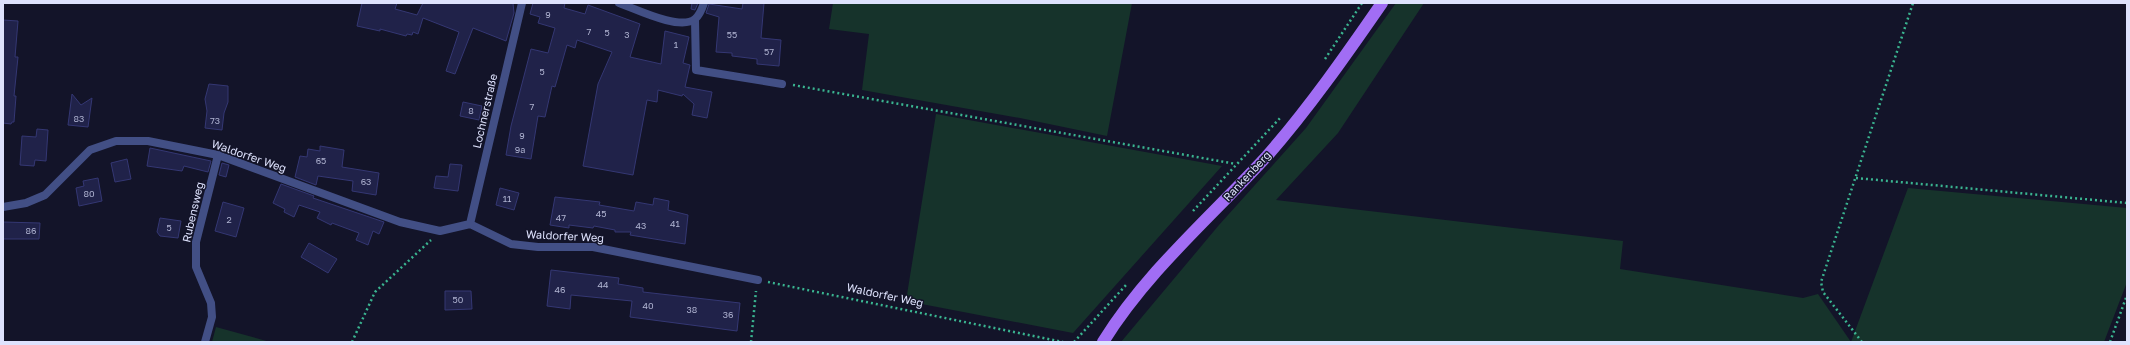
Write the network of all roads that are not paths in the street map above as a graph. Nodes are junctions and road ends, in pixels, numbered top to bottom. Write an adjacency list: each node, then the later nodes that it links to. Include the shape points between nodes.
1 (522, 3): 9 (street, Lochnerstraße)
2 (618, 3): 5 (street, via 675,23)
3 (704, 3): 5 (street)
4 (1382, 3): 12 (main road, Rankenberg, via 1336,69 1268,155 1147,281)
5 (695, 20): 6 (street, via 696,70)
6 (782, 84)
7 (218, 155): 8 (street, Waldorfer Weg, via 148,140 116,141 90,150 44,195 26,203); 9 (street, Waldorfer Weg, via 400,222 440,231); 11 (street, Rubensweg, via 196,242 196,267 211,303 212,317)
8 (3, 206)
9 (470, 224): 10 (street, Waldorfer Weg, via 511,244 538,247 593,247)
10 (758, 280)
11 (205, 342)
12 (1103, 342)

